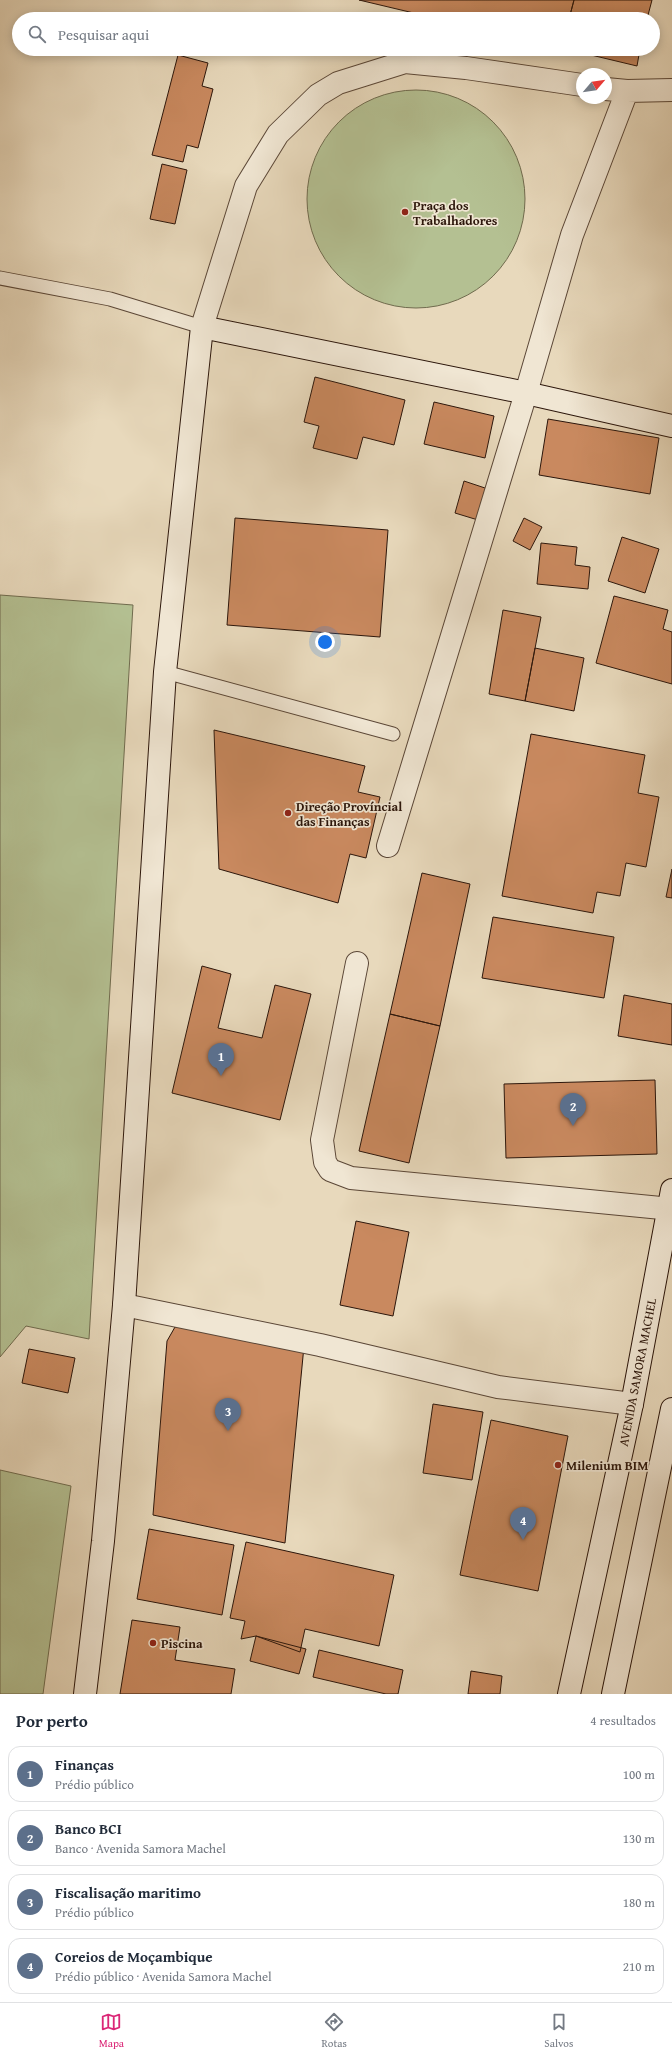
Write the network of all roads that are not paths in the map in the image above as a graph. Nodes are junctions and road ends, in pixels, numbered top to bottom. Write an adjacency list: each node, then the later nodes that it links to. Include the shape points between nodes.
1 (576, 84): 5 (street, via 405,62 338,83 318,95 278,134 246,186)
2 (616, 90): 3 (street); 6 (street)
3 (672, 90)
4 (0, 278): 5 (lane, via 110,299)
5 (202, 327): 6 (street); 8 (street)
6 (526, 393): 7 (street); 10 (street)
7 (672, 426)
8 (165, 672): 9 (lane); 13 (street)
9 (393, 734)
10 (388, 846)
11 (357, 963): 12 (street, via 322,1140 325,1162 330,1170 351,1178)
12 (670, 1203): 14 (street, AVENIDA SAMORA MACHEL)
13 (124, 1305): 14 (street, via 320,1345 498,1387); 16 (street, via 103,1541)
14 (632, 1404): 17 (street, AVENIDA SAMORA MACHEL)
15 (672, 1409): 18 (street)
16 (85, 1694)
17 (569, 1694)
18 (613, 1694)

